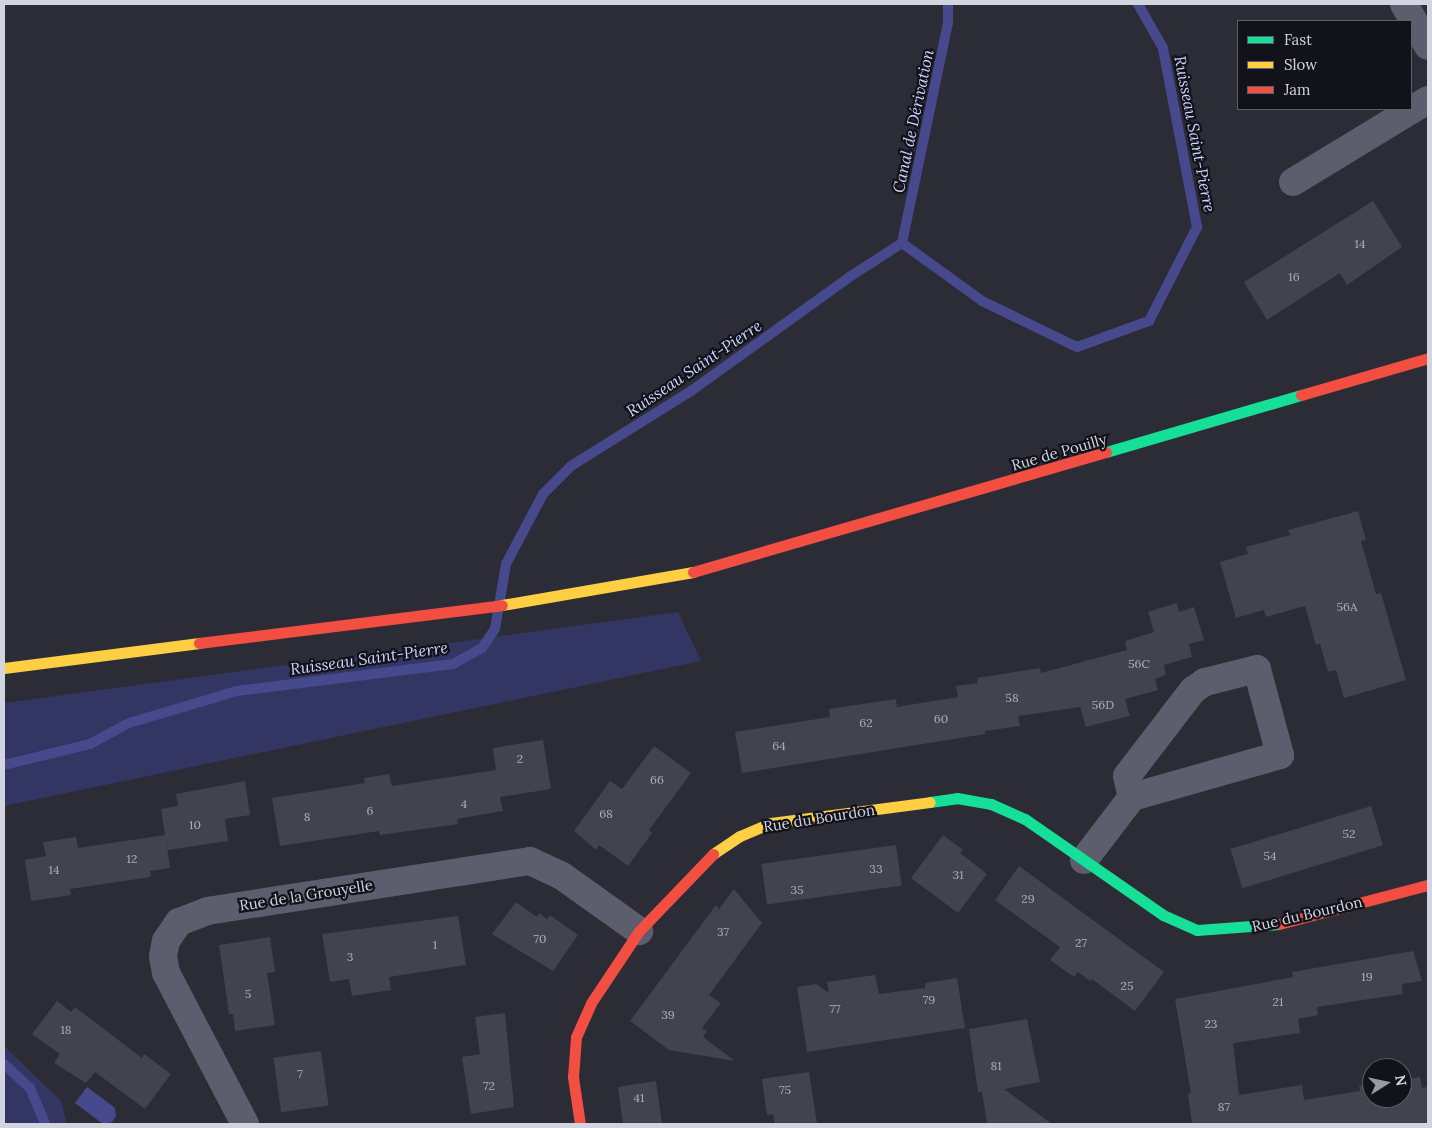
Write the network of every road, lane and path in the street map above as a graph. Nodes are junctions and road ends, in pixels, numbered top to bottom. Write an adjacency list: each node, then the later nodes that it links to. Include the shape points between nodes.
1 (1404, 4): 2 (street)
2 (1428, 46)
3 (1428, 100): 5 (street)
4 (1412, 110): 6 (street)
5 (1412, 110)
6 (1293, 182)
7 (1428, 358): 8 (main road, Rue de Pouilly, via 698,571 550,599)
8 (4, 668)
9 (1132, 797): 9 (street, via 1280,755 1257,669 1205,682 1193,690 1127,776); 10 (street)
10 (1084, 860): 11 (main road, Rue du Bourdon, via 1163,915 1189,927 1215,931 1277,924); 12 (main road, Rue du Bourdon, via 1025,819 973,800 937,800 771,823 740,836 707,858)
11 (1428, 885)
12 (639, 931): 13 (street, Rue de la Grouyelle, via 562,876 530,860 207,910 179,922 166,941 163,956 166,973); 14 (main road, Rue du Bourdon, via 591,1003 576,1037 573,1076)
13 (245, 1124)
14 (580, 1124)

